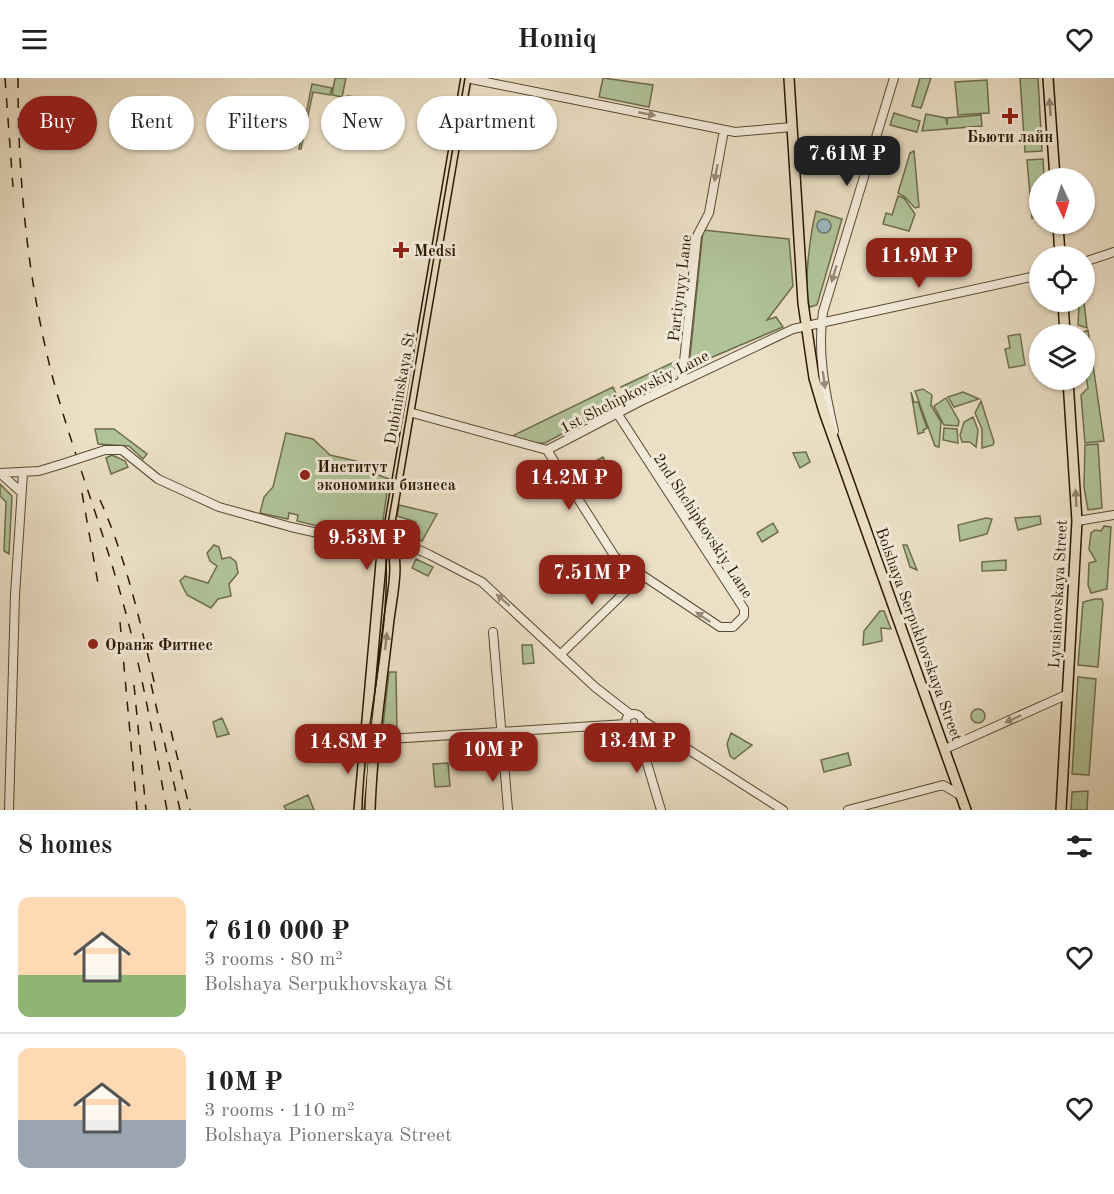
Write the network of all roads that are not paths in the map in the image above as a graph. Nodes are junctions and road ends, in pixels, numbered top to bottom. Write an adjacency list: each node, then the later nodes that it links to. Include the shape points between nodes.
1 (466, 78): 6 (street, one-way to 6); 15 (main road, Dubininskaya St)
2 (789, 78): 5 (main road, Bolshaya Serpukhovskaya Street)
3 (894, 78): 11 (street, Bolshaya Serpukhovskaya Street, one-way to 11)
4 (1048, 78): 7 (main road, one-way to 4)
5 (792, 127): 6 (street); 12 (main road, Bolshaya Serpukhovskaya Street)
6 (724, 130): 13 (street, Partiynyy Lane, one-way to 13, via 709,213 697,236)
7 (1054, 168)
8 (1114, 252): 9 (street)
9 (1095, 258)
10 (1029, 277): 11 (street, 1st Shchipkovskiy Lane)
11 (821, 322): 12 (street, 1st Shchipkovskiy Lane); 18 (street, Bolshaya Serpukhovskaya Street, one-way to 18, via 827,401)
12 (806, 325): 13 (street, 1st Shchipkovskiy Lane); 18 (main road, Bolshaya Serpukhovskaya Street, via 816,386)
13 (682, 381): 16 (street, 1st Shchipkovskiy Lane)
14 (1069, 390): 24 (main road, Lyusinovskaya Street, one-way to 14)
15 (409, 412): 17 (street); 25 (main road, Dubininskaya St)
16 (617, 413): 17 (street, 1st Shchipkovskiy Lane); 27 (street, 2nd Shchipkovskiy Lane, one-way to 27, via 744,609 744,616 734,627 720,627)
17 (547, 450): 26 (street, 1st Shchipkovskiy Lane)
18 (844, 469): 38 (main road, Bolshaya Serpukhovskaya Street)
19 (39, 471): 21 (street); 22 (street); 25 (street, bridge, via 105,450 122,450 158,479 219,507 291,527)
20 (0, 473): 21 (street); 22 (street)
21 (22, 473): 22 (street)
22 (21, 492): 40 (street)
23 (1114, 514): 24 (street)
24 (1077, 521): 31 (main road, Lyusinovskaya Street)
25 (385, 545): 30 (street, one-way to 25, via 482,582 408,545); 37 (main road, Dubininskaya St, one-way to 25, via 395,556); 41 (main road)
26 (615, 557): 27 (street, 2nd Shchipkovskiy Lane); 28 (street, 1st Shchipkovskiy Lane)
27 (649, 581): 28 (street)
28 (631, 584): 30 (street)
29 (493, 632): 36 (street)
30 (560, 655): 32 (street)
31 (1066, 695): 38 (street, one-way to 38); 48 (main road, Lyusinovskaya Street)
32 (631, 715): 33 (street); 34 (street)
33 (642, 720): 35 (street); 45 (street)
34 (626, 724): 35 (street); 36 (street)
35 (637, 730): 44 (street)
36 (502, 733): 37 (street); 43 (street)
37 (374, 740): 42 (main road, Dubininskaya St)
38 (945, 749): 39 (main road, Bolshaya Serpukhovskaya Street)
39 (962, 797): 46 (street, via 943,784); 47 (main road, Bolshaya Serpukhovskaya Street)
40 (9, 810)
41 (359, 810)
42 (370, 810)
43 (508, 810)
44 (661, 810)
45 (783, 810)
46 (848, 810)
47 (966, 810)
48 (1061, 810)

